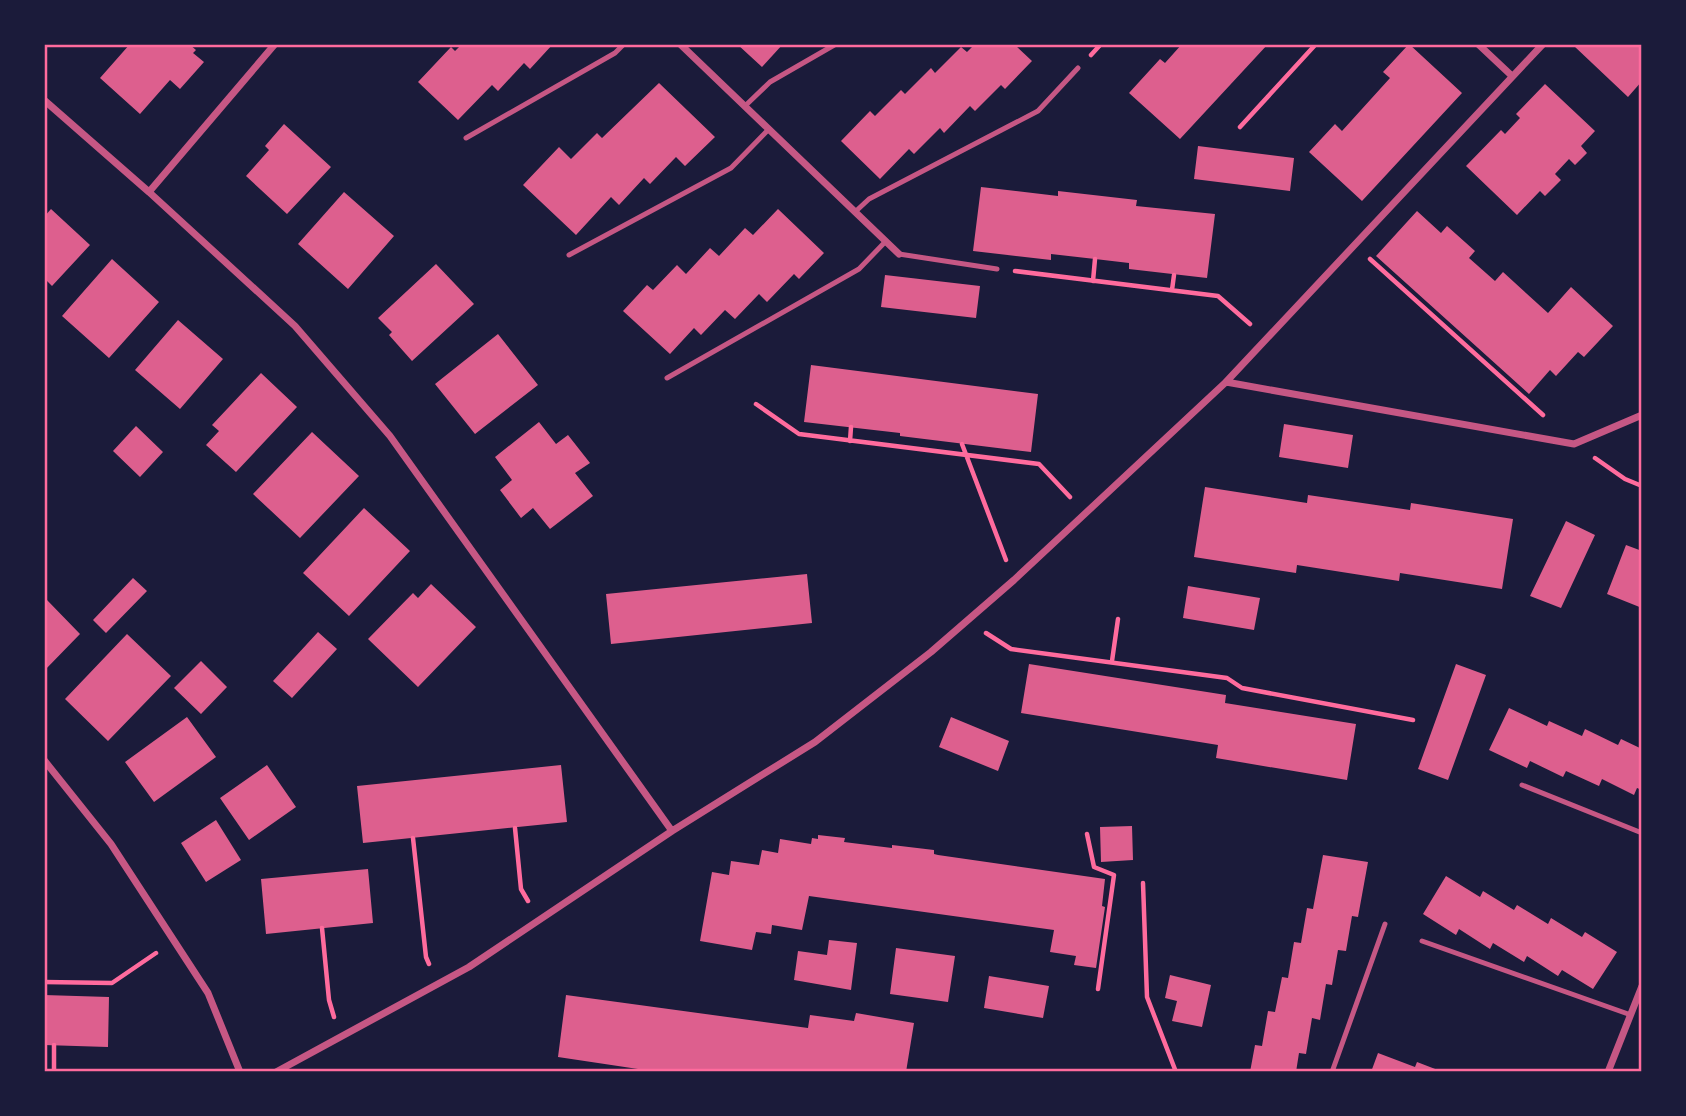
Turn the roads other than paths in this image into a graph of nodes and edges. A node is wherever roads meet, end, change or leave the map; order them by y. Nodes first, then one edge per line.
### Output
1 (275, 44) edge
2 (624, 44) edge
3 (680, 44) edge
4 (836, 44) edge
5 (1478, 44) edge
6 (1543, 44) edge
7 (1078, 68) dead end
8 (1512, 76) junction
9 (44, 100) edge
10 (745, 106) junction
11 (769, 129) junction
12 (466, 138) dead end
13 (149, 192) junction
14 (855, 212) junction
15 (886, 241) junction
16 (899, 254) joint
17 (569, 256) dead end
18 (997, 269) road end
19 (667, 378) dead end
20 (1226, 382) junction
21 (1642, 415) edge
22 (44, 760) edge
23 (1522, 785) dead end
24 (672, 831) junction
25 (1642, 833) edge
26 (1385, 924) dead end
27 (1422, 941) dead end
28 (1642, 986) edge
29 (1630, 1015) junction
30 (240, 1072) edge
31 (276, 1072) edge
32 (1332, 1072) edge
33 (1608, 1072) edge

1 - 13 street
2 - 12 lane
3 - 10 street
4 - 10 lane
5 - 8 street
6 - 8 street
7 - 14 lane
8 - 20 street
9 - 13 street
10 - 11 street
11 - 14 street
11 - 17 lane
13 - 24 street
14 - 15 street
15 - 16 street
15 - 19 lane
16 - 18 lane
20 - 21 street
20 - 24 street
22 - 30 street
23 - 25 lane
24 - 31 street
26 - 32 lane
27 - 29 lane
28 - 29 street
29 - 33 street

